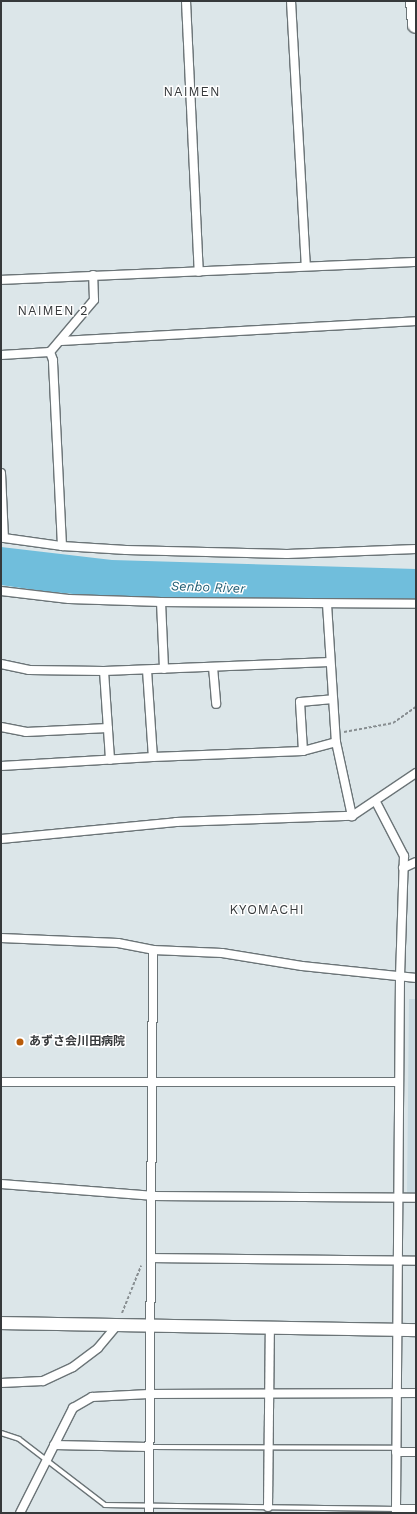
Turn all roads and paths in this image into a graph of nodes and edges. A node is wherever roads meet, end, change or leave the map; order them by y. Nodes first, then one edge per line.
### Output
1 (186, 1) edge
2 (291, 1) edge
3 (414, 1) edge
4 (416, 25) edge
5 (416, 262) edge
6 (306, 266) junction
7 (199, 272) junction
8 (93, 275) junction
9 (1, 280) edge
10 (416, 321) edge
11 (60, 341) junction
12 (50, 352) junction
13 (1, 355) edge
14 (1, 474) edge
15 (2, 537) edge
16 (62, 546) junction
17 (416, 549) edge
18 (1, 592) edge
19 (161, 602) junction
20 (327, 604) junction
21 (416, 604) edge
22 (330, 662) junction
23 (1, 664) edge
24 (213, 667) junction
25 (164, 669) junction
26 (148, 670) junction
27 (104, 671) junction
28 (333, 699) junction
29 (216, 704) dead end
30 (416, 707) edge
31 (1, 727) edge
32 (108, 728) junction
33 (336, 738) junction
34 (303, 751) junction
35 (153, 756) junction
36 (110, 760) junction
37 (1, 766) edge
38 (416, 773) edge
39 (376, 802) junction
40 (352, 816) junction
41 (1, 839) edge
42 (416, 862) edge
43 (404, 868) junction
44 (1, 938) edge
45 (153, 950) junction
46 (400, 976) junction
47 (416, 978) edge
48 (1, 1082) edge
49 (152, 1082) junction
50 (399, 1082) junction
51 (1, 1184) edge
52 (152, 1196) junction
53 (398, 1197) junction
54 (416, 1198) edge
55 (151, 1258) junction
56 (397, 1261) junction
57 (416, 1261) edge
58 (1, 1323) edge
59 (118, 1324) junction
60 (150, 1324) junction
61 (270, 1327) junction
62 (397, 1330) junction
63 (416, 1330) edge
64 (1, 1383) edge
65 (396, 1393) junction
66 (416, 1393) edge
67 (149, 1394) junction
68 (271, 1394) junction
69 (1, 1433) edge
70 (54, 1445) junction
71 (149, 1447) junction
72 (269, 1447) junction
73 (396, 1450) junction
74 (416, 1452) edge
75 (47, 1460) junction
76 (268, 1507) junction
77 (416, 1509) edge
78 (149, 1510) edge
79 (396, 1511) edge
80 (20, 1513) edge

1 - 7 street
2 - 6 street
3 - 4 highway
5 - 6 street
6 - 7 street
7 - 8 street
8 - 9 street
8 - 11 street
10 - 11 street
11 - 12 street
12 - 13 street
12 - 16 street
14 - 15 street
15 - 16 street
16 - 17 street
18 - 19 street
19 - 20 street
19 - 25 street
20 - 21 street
20 - 22 street
22 - 24 street
22 - 28 street
23 - 27 street
24 - 25 street
24 - 29 street
25 - 26 street
26 - 27 street
26 - 35 street
27 - 32 street
28 - 33 street
28 - 34 street
30 - 33 path
31 - 32 street
32 - 36 street
33 - 34 street
33 - 40 street
34 - 35 street
35 - 36 street
36 - 37 street
38 - 39 street
39 - 40 street
39 - 43 street
40 - 41 street
42 - 43 street
43 - 46 street
44 - 45 street
45 - 46 street
45 - 49 street
46 - 47 street
46 - 50 street
48 - 49 street
49 - 50 street
49 - 52 street
50 - 53 street
51 - 52 street
52 - 53 street
52 - 55 street
53 - 54 street
53 - 56 street
55 - 56 street
55 - 59 path
55 - 60 street
56 - 57 street
56 - 62 street
58 - 59 street
59 - 60 street
59 - 64 street
60 - 61 street
60 - 67 street
61 - 62 street
61 - 68 street
62 - 63 street
62 - 65 street
65 - 66 street
65 - 68 street
65 - 73 street
67 - 68 street
67 - 70 street
67 - 71 street
68 - 72 street
69 - 75 lane
70 - 71 street
70 - 75 street
71 - 72 lane
71 - 78 street
72 - 73 lane
72 - 76 street
73 - 74 street
73 - 79 street
75 - 78 lane
75 - 80 street
76 - 78 lane
76 - 79 lane
77 - 79 street

